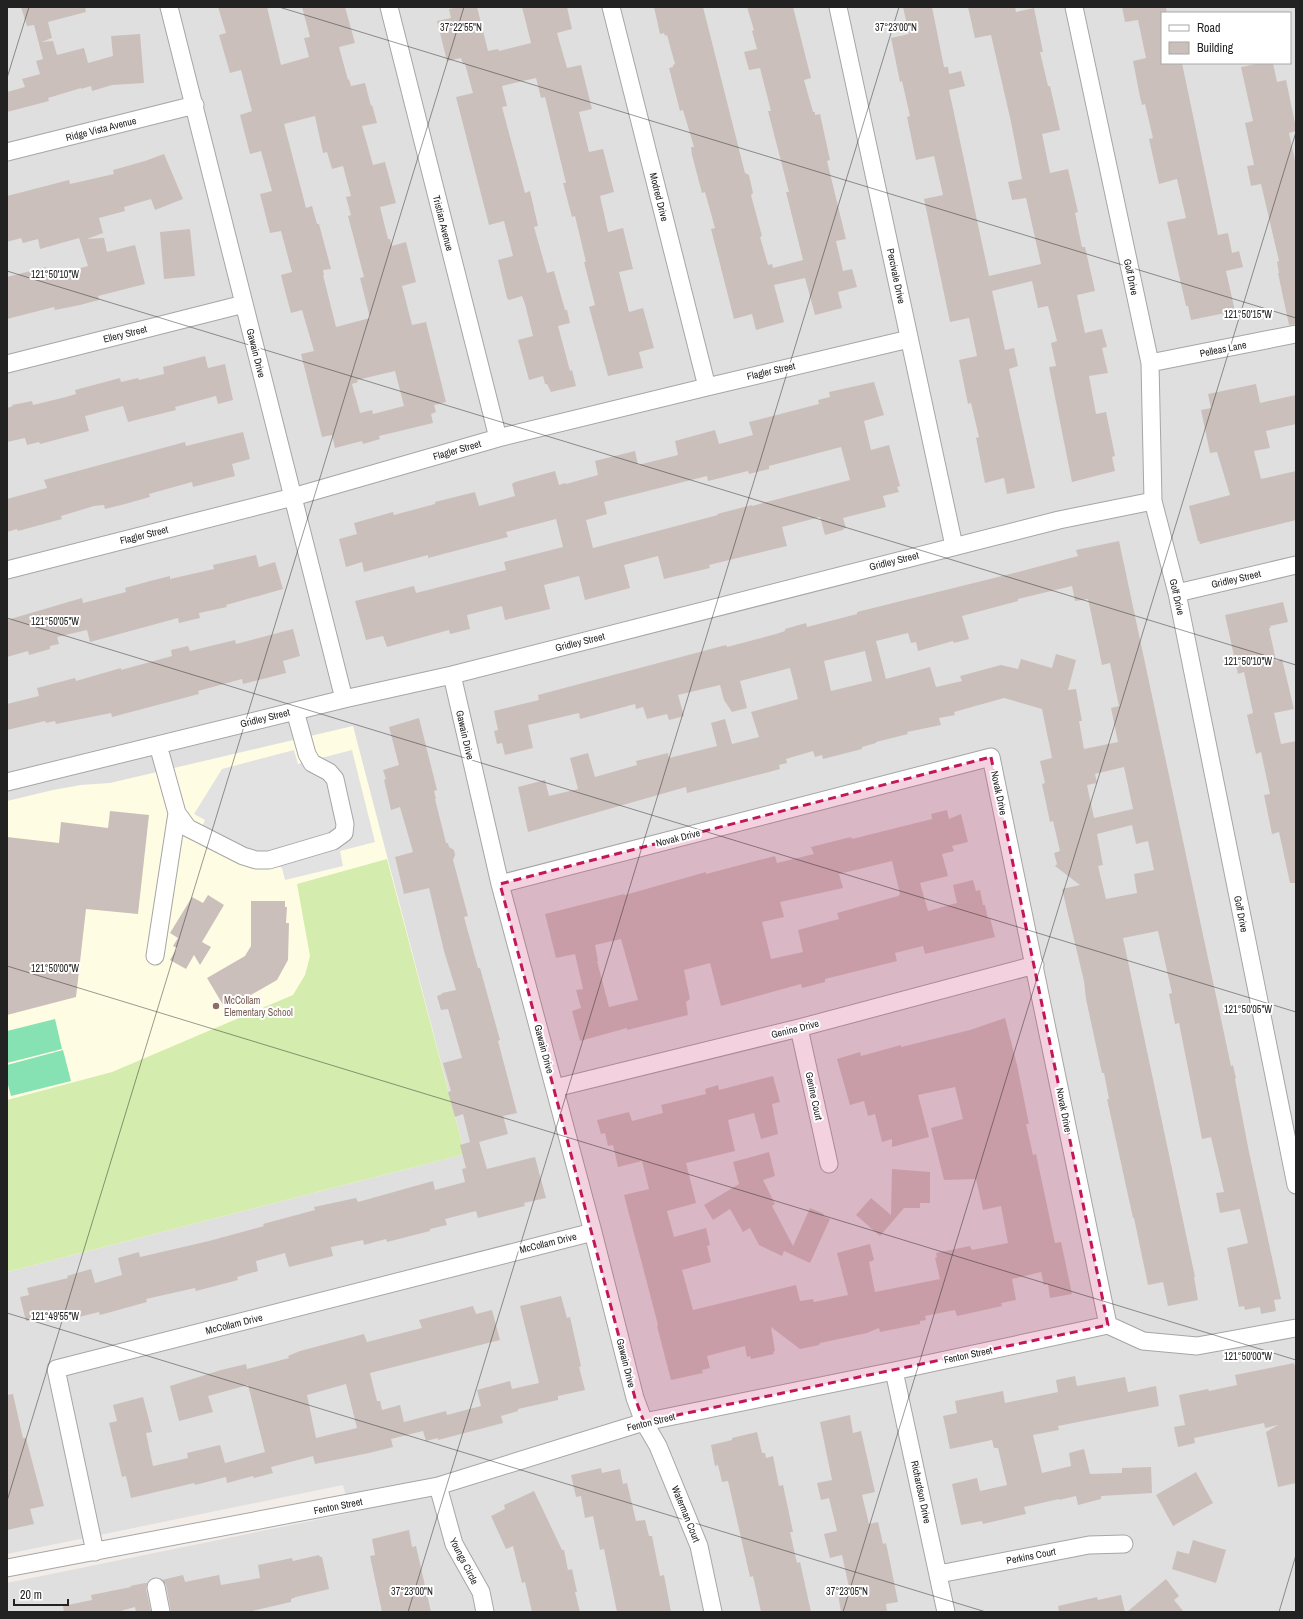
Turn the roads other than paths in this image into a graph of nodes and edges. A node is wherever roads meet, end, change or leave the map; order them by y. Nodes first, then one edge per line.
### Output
1 (169, 7) edge
2 (389, 7) edge
3 (611, 7) edge
4 (838, 7) edge
5 (1074, 7) edge
6 (195, 105) junction
7 (7, 152) edge
8 (244, 304) junction
9 (1296, 334) edge
10 (909, 339) junction
11 (1150, 363) junction
12 (7, 364) edge
13 (707, 387) junction
14 (498, 438) junction
15 (293, 497) junction
16 (1153, 501) junction
17 (954, 546) junction
18 (1296, 565) edge
19 (7, 570) edge
20 (1176, 593) junction
21 (452, 674) junction
22 (344, 699) junction
23 (295, 711) junction
24 (158, 745) junction
25 (7, 782) edge
26 (176, 813) junction
27 (500, 884) junction
28 (155, 956) dead end
29 (1035, 965) junction
30 (799, 1028) junction
31 (555, 1088) junction
32 (829, 1164) dead end
33 (1296, 1185) edge
34 (593, 1232) junction
35 (1108, 1325) junction
36 (1296, 1328) edge
37 (894, 1371) junction
38 (644, 1422) junction
39 (438, 1486) junction
40 (1124, 1544) dead end
41 (95, 1552) junction
42 (7, 1568) edge
43 (939, 1574) junction
44 (156, 1587) dead end
45 (161, 1612) edge
46 (485, 1612) edge
47 (713, 1612) edge
48 (946, 1612) edge

1 - 6 street, Gawain Drive
2 - 14 street, Tristian Avenue
3 - 13 street, Modred Drive
4 - 10 street, Percivale Drive
5 - 11 street, Golf Drive
6 - 7 street, Ridge Vista Avenue
6 - 8 street, Gawain Drive
8 - 12 street, Ellery Street
8 - 15 street, Gawain Drive
9 - 11 street, Pelleas Lane
10 - 13 street, Flagler Street
10 - 17 street, Percivale Drive
11 - 16 street, Golf Drive
13 - 14 street, Flagler Street
14 - 15 street, Flagler Street
15 - 19 street, Flagler Street
15 - 22 street, Gawain Drive
16 - 17 street, Gridley Street
16 - 20 street, Golf Drive
17 - 21 street, Gridley Street
18 - 20 street, Gridley Street
20 - 33 street, Golf Drive
21 - 22 street, Gridley Street
21 - 27 street, Gawain Drive
22 - 23 street, Gridley Street
23 - 24 street, Gridley Street
23 - 26 street
24 - 25 street, Gridley Street
24 - 26 street
26 - 28 street
27 - 29 street, Novak Drive
27 - 31 street, Gawain Drive
29 - 30 street, Genine Drive
29 - 35 street, Novak Drive
30 - 31 street, Genine Drive
30 - 32 street, Genine Court
31 - 34 street, Gawain Drive
34 - 38 street, Gawain Drive
34 - 41 street, McCollam Drive
35 - 36 street
35 - 37 street, Fenton Street
37 - 38 street, Fenton Street
37 - 43 street, Richardson Drive
38 - 39 street, Fenton Street
38 - 47 street, Waterman Court
39 - 41 street, Fenton Street
39 - 46 street, Youngs Circle
40 - 43 street, Perkins Court
41 - 42 street, Fenton Street
43 - 48 street, Richardson Drive
44 - 45 street

